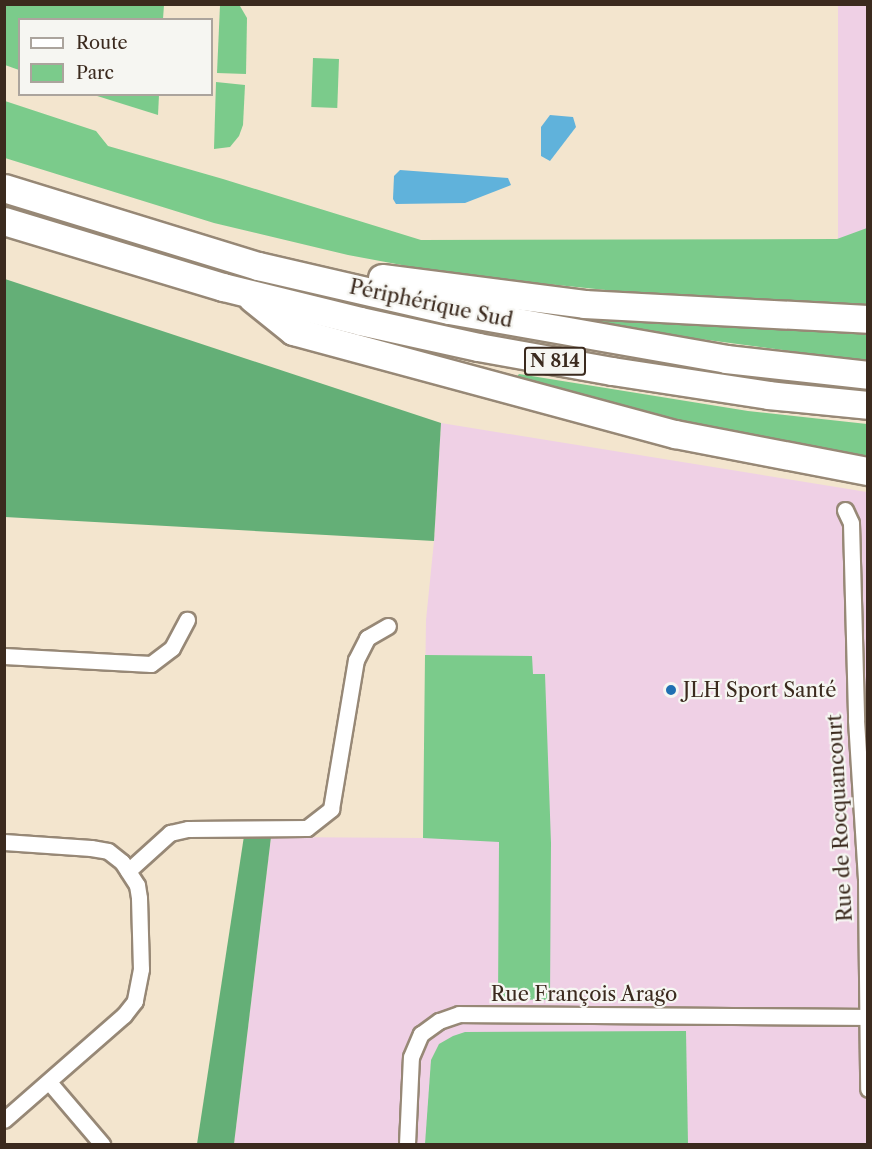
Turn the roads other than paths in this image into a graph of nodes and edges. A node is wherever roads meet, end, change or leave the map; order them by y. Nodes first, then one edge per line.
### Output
1 (4, 188) edge
2 (4, 221) edge
3 (258, 266) junction
4 (246, 293) junction
5 (867, 319) edge
6 (867, 375) edge
7 (867, 405) edge
8 (867, 471) edge
9 (845, 510) dead end
10 (187, 620) dead end
11 (388, 626) dead end
12 (4, 656) edge
13 (4, 842) edge
14 (128, 871) junction
15 (866, 1017) junction
16 (49, 1082) junction
17 (867, 1089) edge
18 (4, 1120) edge
19 (102, 1144) edge
20 (407, 1144) edge

1 - 3 highway, Périphérique Sud / N 814
2 - 4 highway, Périphérique Sud / N 814
3 - 5 highway, N 814
3 - 6 highway, Périphérique Sud / N 814
4 - 7 highway, Périphérique Sud / N 814
4 - 8 highway, N 814
9 - 15 street, Rue de Rocquancourt
10 - 12 street
11 - 14 street
13 - 14 street
14 - 16 street
15 - 17 street, Rue de Rocquancourt
15 - 20 street, Rue François Arago
16 - 18 street
16 - 19 street

